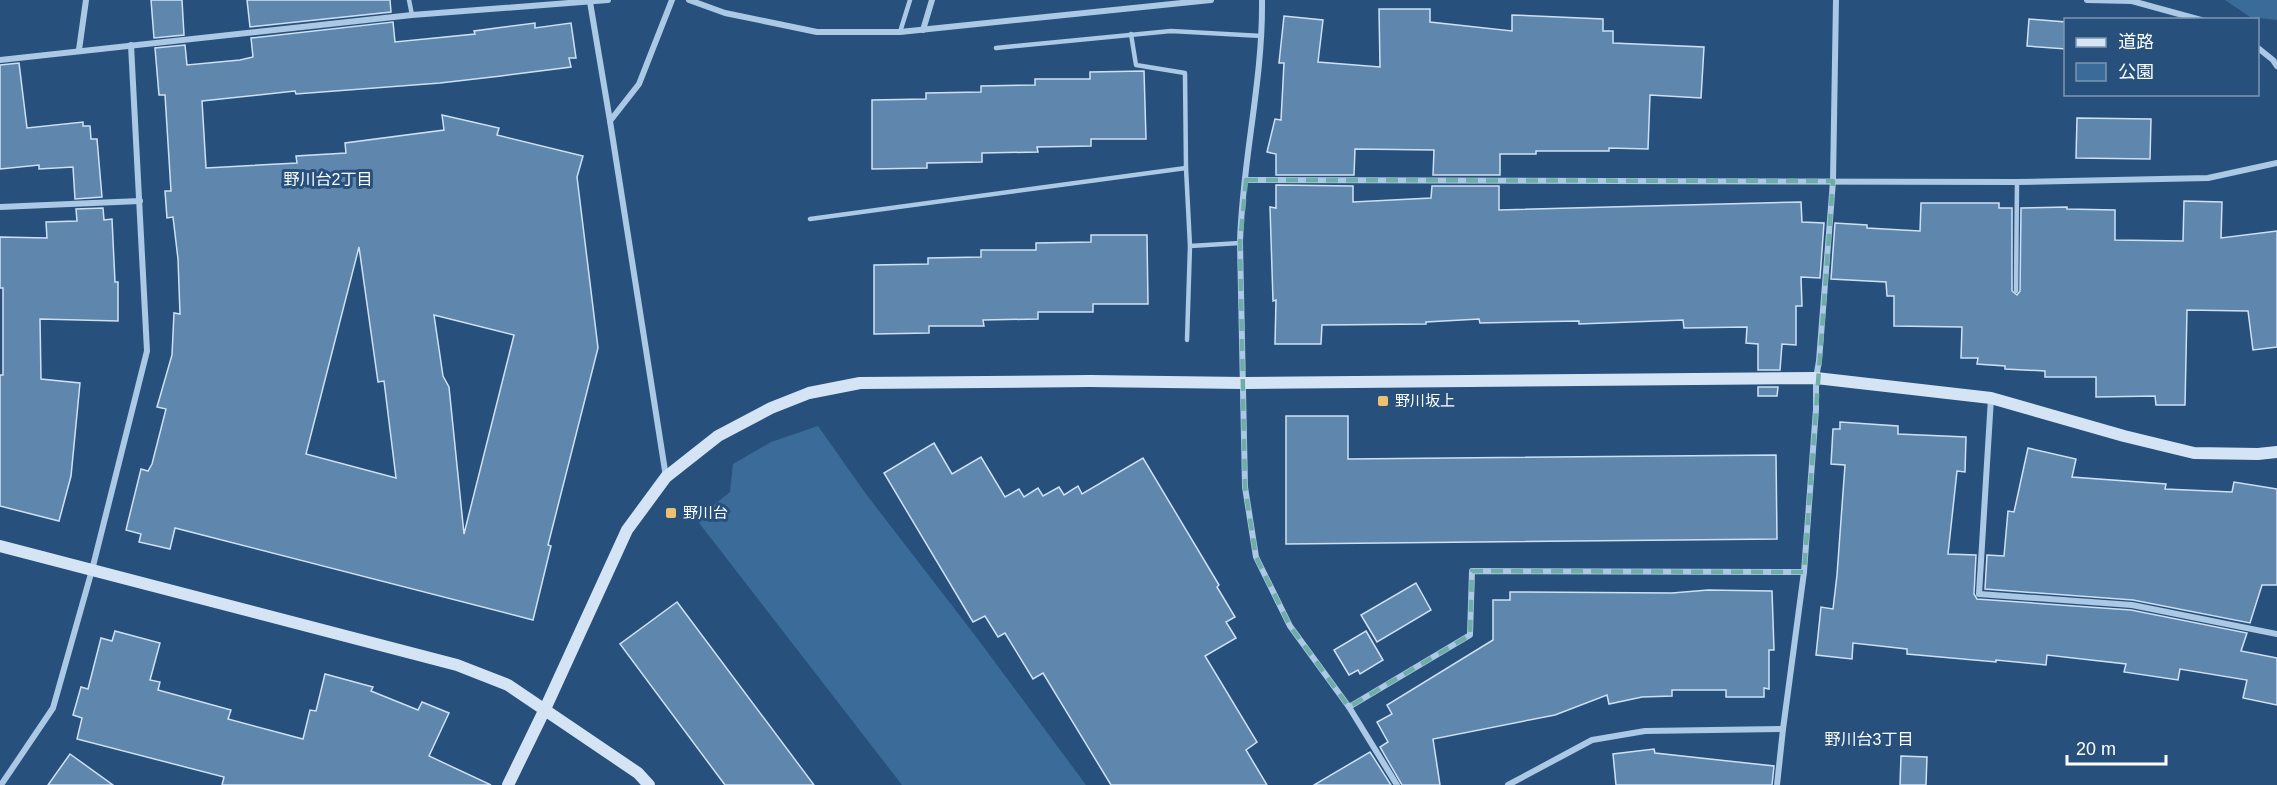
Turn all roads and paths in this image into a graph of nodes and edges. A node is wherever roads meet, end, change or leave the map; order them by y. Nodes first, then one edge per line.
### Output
1 (86, 0) edge
2 (410, 0) edge
3 (608, 0) edge
4 (672, 0) edge
5 (688, 0) edge
6 (910, 0) edge
7 (932, 0) edge
8 (1211, 0) edge
9 (1262, 0) edge
10 (1836, 0) edge
11 (2087, 0) edge
12 (590, 2) junction
13 (412, 15) junction
14 (2194, 18) edge
15 (923, 30) junction
16 (900, 32) junction
17 (1131, 34) junction
18 (1262, 36) junction
19 (131, 45) junction
20 (996, 48) dead end
21 (2259, 49) edge
22 (79, 50) junction
23 (0, 60) edge
24 (2277, 66) edge
25 (610, 121) junction
26 (2277, 163) edge
27 (1186, 168) junction
28 (1246, 180) junction
29 (1833, 181) junction
30 (2017, 182) junction
31 (140, 201) junction
32 (0, 207) edge
33 (810, 219) dead end
34 (1240, 243) junction
35 (1190, 246) junction
36 (2016, 291) dead end
37 (1187, 340) dead end
38 (1816, 378) junction
39 (1244, 383) junction
40 (1991, 398) junction
41 (2277, 452) edge
42 (666, 477) junction
43 (0, 546) edge
44 (92, 570) junction
45 (1804, 572) junction
46 (2277, 634) edge
47 (1349, 707) junction
48 (546, 709) junction
49 (1783, 729) junction
50 (1, 785) edge
51 (508, 785) edge
52 (649, 785) edge
53 (1397, 785) edge
54 (1508, 785) edge
55 (1778, 785) edge

1 - 22 street
2 - 13 lane
3 - 12 street
4 - 25 street
5 - 16 street
6 - 16 lane
7 - 15 street
8 - 15 street
9 - 18 street
10 - 29 street
11 - 14 street
12 - 13 street
12 - 25 street
13 - 19 street
15 - 16 street
17 - 18 lane
17 - 20 lane
17 - 27 lane
18 - 28 street
19 - 22 street
19 - 31 street
21 - 24 street
22 - 23 street
25 - 42 street
26 - 30 street
27 - 33 lane
27 - 35 lane
28 - 29 street
28 - 34 street
29 - 30 street
29 - 38 street
30 - 36 lane
31 - 32 street
31 - 44 street
34 - 35 lane
34 - 39 street
35 - 37 lane
38 - 39 street
38 - 40 street
38 - 45 street
39 - 42 street
39 - 47 street
40 - 41 street
40 - 46 street
42 - 48 street
43 - 44 street
44 - 48 street
44 - 50 street
45 - 47 street
45 - 49 street
47 - 53 street
48 - 51 street
48 - 52 street
49 - 54 street
49 - 55 street

